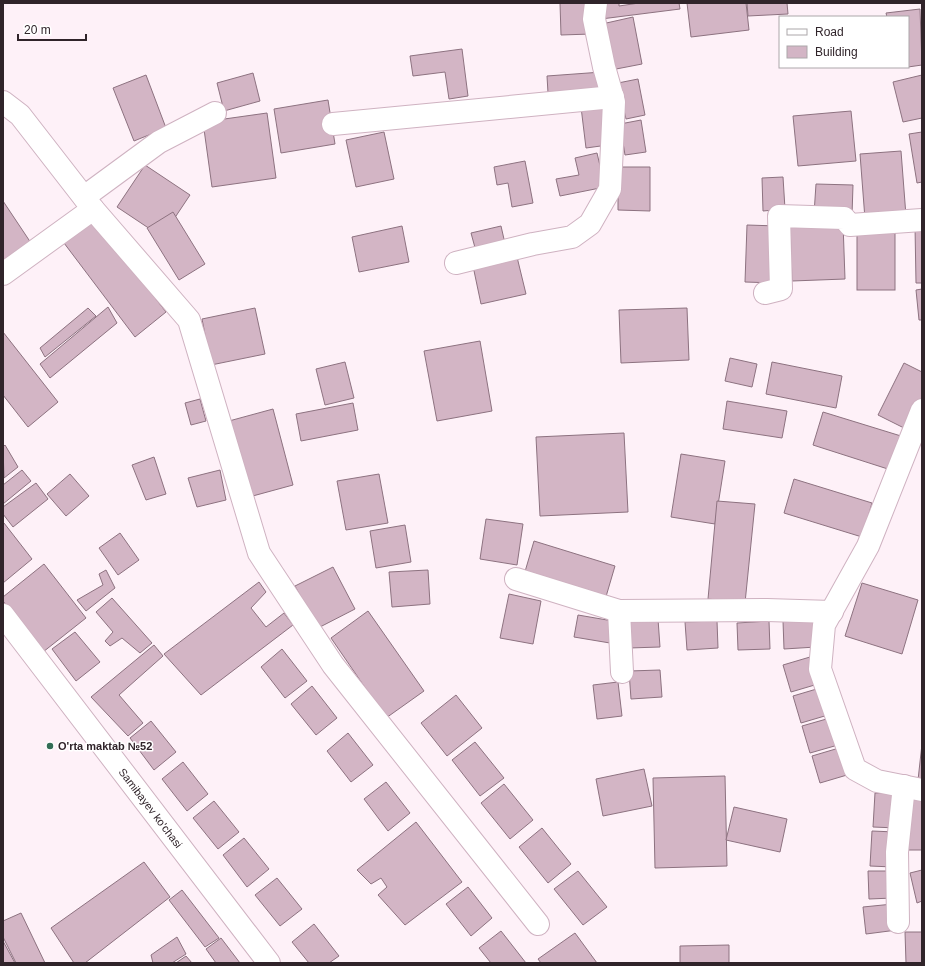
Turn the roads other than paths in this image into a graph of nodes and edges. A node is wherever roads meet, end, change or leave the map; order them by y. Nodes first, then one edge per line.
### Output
1 (596, 3) edge
2 (613, 97) junction
3 (3, 102) edge
4 (215, 113) dead end
5 (333, 124) dead end
6 (89, 203) junction
7 (922, 220) edge
8 (456, 263) dead end
9 (3, 274) edge
10 (765, 293) dead end
11 (922, 410) edge
12 (516, 579) dead end
13 (619, 611) junction
14 (832, 612) junction
15 (3, 615) edge
16 (622, 672) dead end
17 (913, 788) edge
18 (898, 922) dead end
19 (538, 924) dead end
20 (268, 963) edge

1 - 2 street
2 - 5 street
2 - 8 street
3 - 6 street
4 - 6 street
6 - 9 street
6 - 19 street
7 - 10 street
11 - 14 street
12 - 13 street
13 - 14 street
13 - 16 street
14 - 17 street
15 - 20 street, Samibayev ko'chasi
17 - 18 street

